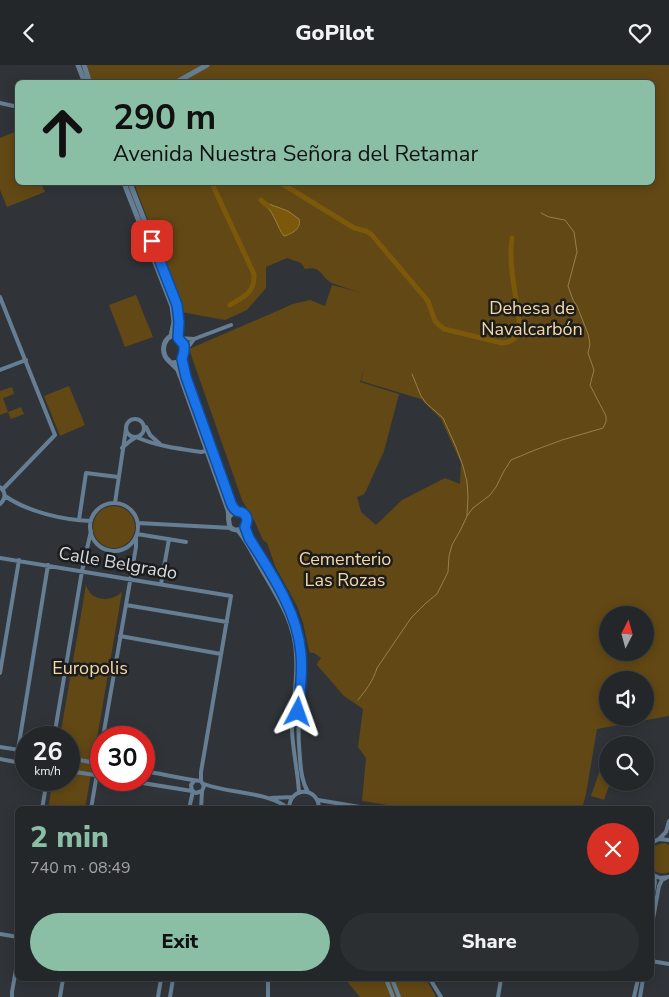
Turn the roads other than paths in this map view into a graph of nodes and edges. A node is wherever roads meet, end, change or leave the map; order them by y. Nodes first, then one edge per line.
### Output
1 (78, 65) edge
2 (84, 65) edge
3 (207, 65) edge
4 (84, 80) edge
5 (89, 80) edge
6 (180, 80) edge
7 (0, 103) edge
8 (15, 106) edge
9 (125, 185) edge
10 (131, 185) edge
11 (0, 297) edge
12 (231, 325) dead end
13 (171, 336) junction
14 (179, 338) junction
15 (194, 339) junction
16 (184, 351) junction
17 (182, 359) junction
18 (26, 360) junction
19 (172, 363) junction
20 (0, 370) edge
21 (145, 426) junction
22 (126, 429) junction
23 (136, 437) junction
24 (160, 444) junction
25 (122, 447) junction
26 (206, 451) junction
27 (118, 477) junction
28 (1, 488) edge
29 (5, 496) junction
30 (115, 503) junction
31 (0, 504) edge
32 (238, 511) junction
33 (229, 519) junction
34 (79, 520) junction
35 (91, 521) junction
36 (138, 523) junction
37 (245, 527) junction
38 (217, 528) junction
39 (232, 529) junction
40 (91, 531) junction
41 (238, 531) junction
42 (136, 535) junction
43 (169, 539) junction
44 (186, 542) dead end
45 (0, 558) edge
46 (19, 561) junction
47 (48, 565) junction
48 (82, 571) junction
49 (130, 579) junction
50 (161, 585) junction
51 (126, 605) junction
52 (227, 622) junction
53 (120, 637) junction
54 (221, 654) junction
55 (0, 673) edge
56 (22, 726) edge
57 (56, 726) edge
58 (105, 726) edge
59 (0, 747) edge
60 (15, 750) edge
61 (0, 759) edge
62 (15, 762) edge
63 (155, 773) edge
64 (199, 782) junction
65 (155, 785) edge
66 (216, 789) junction
67 (45, 791) edge
68 (95, 791) edge
69 (193, 791) junction
70 (203, 791) junction
71 (308, 792) junction
72 (299, 793) junction
73 (293, 797) junction
74 (269, 798) junction
75 (318, 800) junction
76 (43, 806) edge
77 (92, 806) edge
78 (190, 806) edge
79 (201, 806) edge
80 (286, 806) edge
81 (289, 806) edge
82 (319, 806) edge
83 (354, 806) edge
84 (669, 821) edge
85 (666, 832) junction
86 (669, 838) edge
87 (659, 839) junction
88 (654, 842) edge
89 (654, 875) edge
90 (668, 877) edge
91 (654, 914) edge
92 (0, 934) edge
93 (15, 936) edge
94 (654, 961) edge
95 (669, 963) edge
96 (15, 975) edge
97 (63, 981) edge
98 (161, 981) edge
99 (173, 981) edge
100 (268, 981) edge
101 (387, 981) edge
102 (393, 981) edge
103 (431, 981) edge
104 (501, 981) edge
105 (638, 981) edge
106 (643, 981) edge
107 (12, 997) edge
108 (60, 997) edge
109 (158, 997) edge
110 (170, 997) edge
111 (268, 997) edge
112 (394, 997) edge
113 (399, 997) edge
114 (441, 997) edge
115 (498, 997) edge
116 (634, 997) edge
117 (640, 997) edge

1 - 4 street
2 - 5 street
3 - 6 street
7 - 8 street
9 - 13 street
10 - 14 street
11 - 18 street
12 - 15 street
13 - 14 street
13 - 19 street
14 - 15 street
14 - 16 street
15 - 16 street
16 - 17 street
17 - 19 street
17 - 32 street
18 - 20 street
18 - 28 street
19 - 26 street
21 - 22 street
21 - 23 street
21 - 24 street
22 - 23 street
22 - 25 street
23 - 24 street
23 - 25 street
24 - 26 street
25 - 27 street
26 - 33 street
27 - 30 street
27 - 34 street
28 - 29 street
29 - 31 street
29 - 34 street
30 - 35 street
30 - 36 street
32 - 33 street
32 - 37 street
33 - 38 street
33 - 39 street
34 - 35 street
35 - 40 street
36 - 38 street
36 - 42 street
37 - 41 street
37 - 71 street
38 - 39 street
39 - 41 street
40 - 42 street
40 - 48 street
41 - 72 street
42 - 43 street
42 - 49 street
43 - 44 street
43 - 50 street
45 - 46 street, Calle Belgrado
46 - 47 street, Calle Belgrado
46 - 55 street
47 - 48 street, Calle Belgrado
47 - 56 street
48 - 49 street, Calle Belgrado
48 - 57 street
49 - 50 street, Calle Belgrado
49 - 51 street
50 - 52 street, Calle Belgrado
51 - 52 street
51 - 53 street
52 - 54 street
53 - 54 street
53 - 58 street
54 - 64 street
59 - 60 street
61 - 62 street
63 - 64 street
64 - 66 street
64 - 69 street
64 - 70 street
65 - 69 street
66 - 70 street
66 - 74 street
67 - 76 street
68 - 77 street
69 - 70 street
69 - 78 street
70 - 79 street
71 - 72 street
71 - 75 street
72 - 73 street
73 - 74 street
73 - 81 street
74 - 80 street
75 - 82 street
75 - 83 street
84 - 85 street
85 - 86 street
85 - 87 street
86 - 87 street
87 - 88 street
89 - 90 street
90 - 91 street
92 - 93 street
94 - 95 street
96 - 107 street
97 - 108 street
98 - 109 street
99 - 110 street
100 - 111 street
101 - 112 street
102 - 113 street
103 - 114 street
104 - 115 street
105 - 116 street
106 - 117 street

